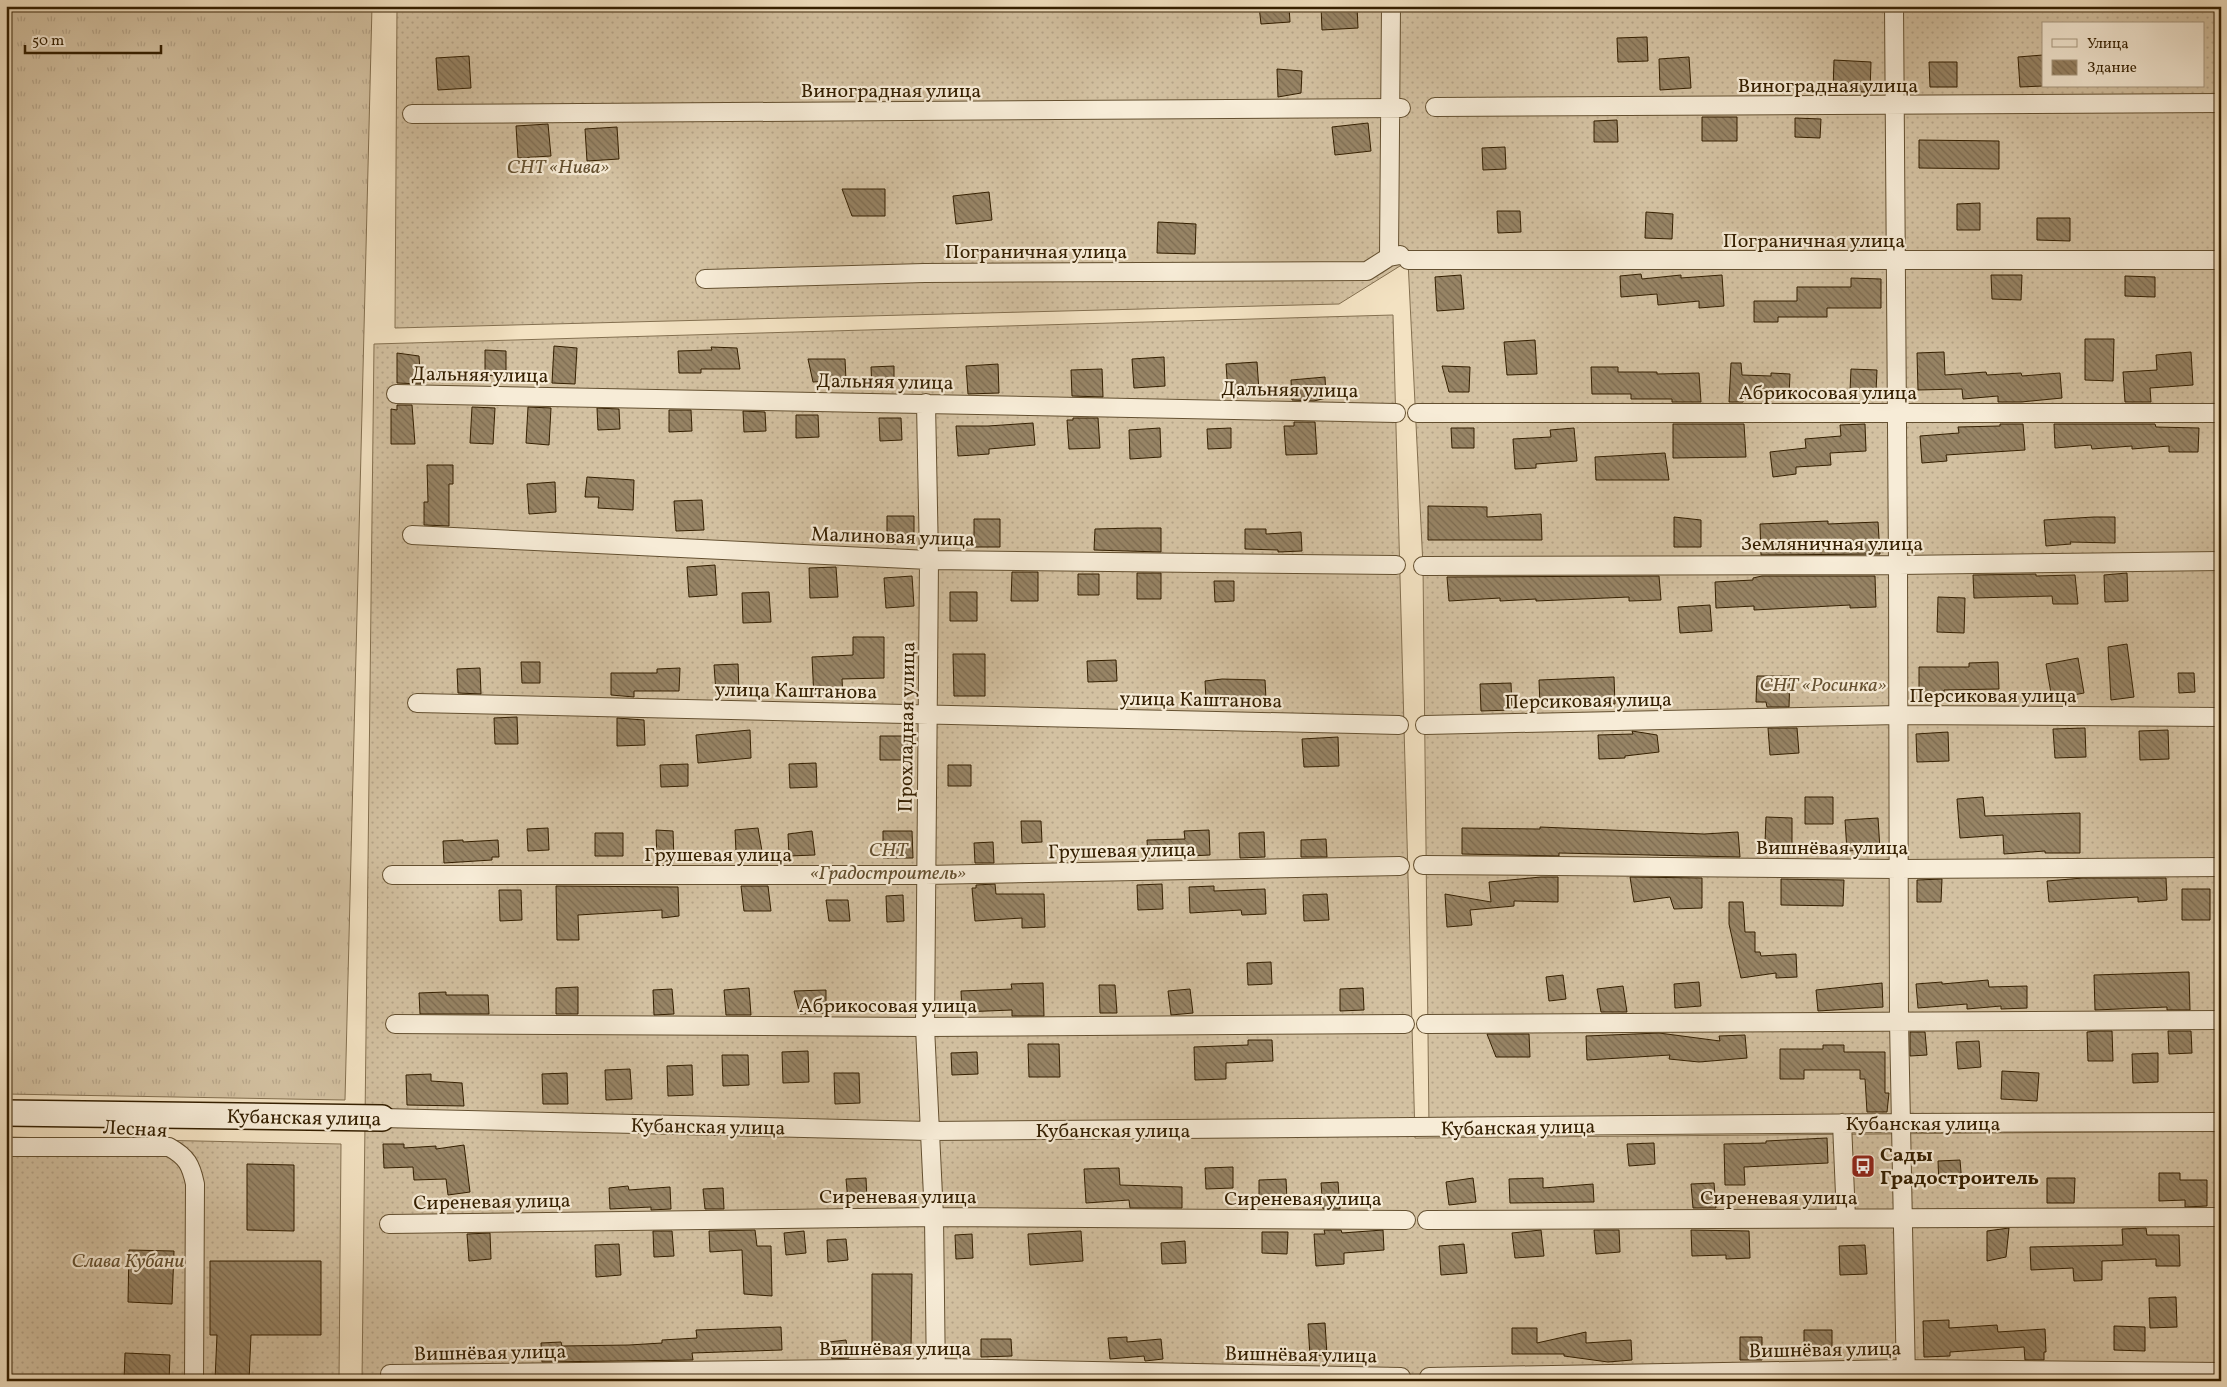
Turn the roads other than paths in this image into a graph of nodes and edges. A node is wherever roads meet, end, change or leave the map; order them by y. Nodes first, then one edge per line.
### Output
1 (1391, 6) edge
2 (1894, 6) edge
3 (2221, 104) edge
4 (1895, 106) junction
5 (1435, 107) dead end
6 (1396, 108) junction
7 (412, 114) dead end
8 (1399, 257) junction
9 (2221, 260) edge
10 (1894, 262) junction
11 (705, 279) dead end
12 (396, 394) dead end
13 (926, 403) junction
14 (1396, 413) dead end
15 (1417, 413) dead end
16 (2221, 413) edge
17 (1896, 414) junction
18 (412, 535) dead end
19 (929, 560) junction
20 (2221, 561) edge
21 (1898, 564) junction
22 (1396, 565) dead end
23 (1423, 566) dead end
24 (417, 703) dead end
25 (929, 714) junction
26 (1898, 715) junction
27 (2221, 717) edge
28 (1430, 724) dead end
29 (1391, 725) dead end
30 (1423, 865) dead end
31 (1400, 866) dead end
32 (2221, 867) edge
33 (1898, 869) junction
34 (392, 874) dead end
35 (925, 875) junction
36 (2221, 1020) edge
37 (1899, 1022) junction
38 (395, 1024) dead end
39 (1405, 1024) dead end
40 (1426, 1024) dead end
41 (925, 1027) junction
42 (6, 1113) edge
43 (382, 1118) joint
44 (2221, 1122) edge
45 (1842, 1123) junction
46 (1900, 1123) junction
47 (929, 1131) junction
48 (6, 1147) edge
49 (934, 1217) junction
50 (1902, 1217) junction
51 (2221, 1217) edge
52 (1846, 1218) junction
53 (1406, 1220) dead end
54 (1427, 1220) dead end
55 (389, 1224) dead end
56 (2221, 1372) edge
57 (390, 1374) dead end
58 (936, 1375) edge
59 (1906, 1375) edge
60 (1401, 1377) dead end
61 (1429, 1377) dead end
62 (194, 1381) edge

1 - 6 street
2 - 4 street
3 - 4 street, Виноградная улица
4 - 5 street, Виноградная улица
4 - 10 street
6 - 7 street, Виноградная улица
6 - 8 street
8 - 10 street, Пограничная улица
8 - 11 street, Пограничная улица
9 - 10 street, Пограничная улица
10 - 17 street
12 - 13 street, Дальняя улица
13 - 14 street, Дальняя улица
13 - 19 street, Прохладная улица
15 - 17 street, Абрикосовая улица
16 - 17 street, Абрикосовая улица
17 - 21 street
18 - 19 street, Малиновая улица
19 - 22 street, Малиновая улица
19 - 25 street, Прохладная улица
20 - 21 street, Земляничная улица
21 - 23 street, Земляничная улица
21 - 26 street
24 - 25 street, улица Каштанова
25 - 29 street, улица Каштанова
25 - 35 street, Прохладная улица
26 - 27 street, Персиковая улица
26 - 28 street, Персиковая улица
26 - 33 street
30 - 33 street, Вишнёвая улица
31 - 35 street, Грушевая улица
32 - 33 street, Вишнёвая улица
33 - 37 street
34 - 35 street, Грушевая улица
35 - 41 street, Прохладная улица
36 - 37 street
37 - 40 street
37 - 46 street
38 - 41 street, Абрикосовая улица
39 - 41 street, Абрикосовая улица
41 - 47 street, Прохладная улица
42 - 43 street, Кубанская улица
43 - 47 street, Кубанская улица
44 - 46 street, Кубанская улица
45 - 46 street, Кубанская улица
45 - 47 street, Кубанская улица
45 - 52 street
46 - 50 street
47 - 49 street, Прохладная улица
48 - 62 street, Лесная
49 - 53 street, Сиреневая улица
49 - 55 street, Сиреневая улица
49 - 58 street, Прохладная улица
50 - 51 street, Сиреневая улица
50 - 52 street, Сиреневая улица
50 - 59 street
52 - 54 street, Сиреневая улица
56 - 59 street, Вишнёвая улица
57 - 58 street, Вишнёвая улица
58 - 60 street, Вишнёвая улица
59 - 61 street, Вишнёвая улица

